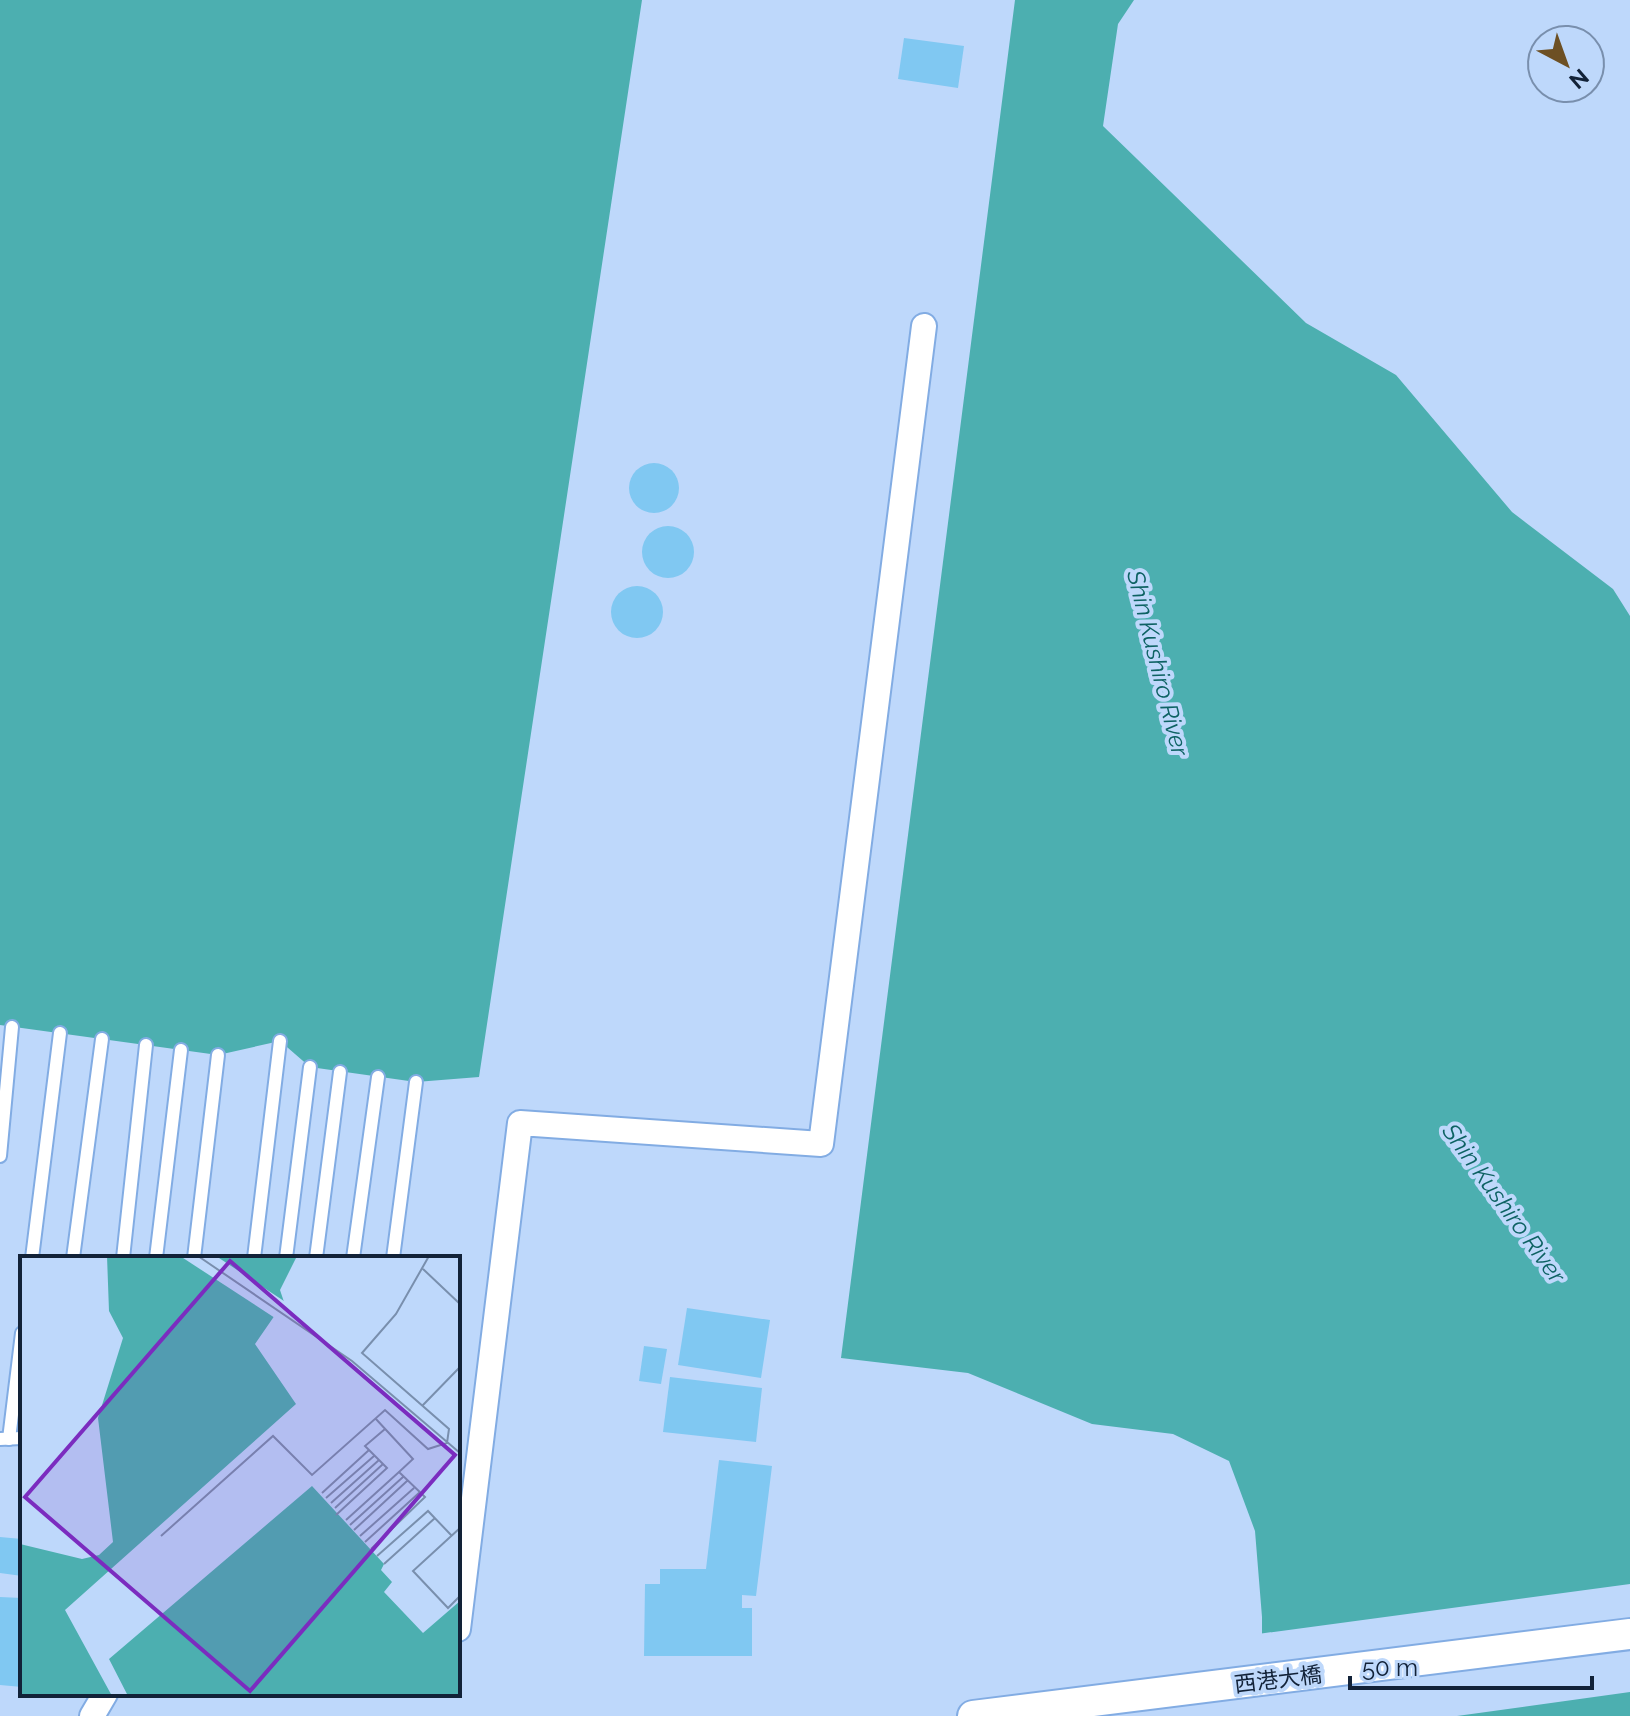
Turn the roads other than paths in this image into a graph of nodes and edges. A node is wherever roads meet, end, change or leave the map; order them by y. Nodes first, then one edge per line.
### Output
1 (924, 326) dead end
2 (12, 1027) dead end
3 (60, 1033) dead end
4 (102, 1039) dead end
5 (280, 1041) dead end
6 (146, 1045) dead end
7 (181, 1050) dead end
8 (218, 1055) dead end
9 (310, 1067) dead end
10 (340, 1072) dead end
11 (378, 1077) dead end
12 (416, 1082) dead end
13 (0, 1156) edge
14 (32, 1256) edge
15 (73, 1256) edge
16 (123, 1256) edge
17 (156, 1256) edge
18 (194, 1256) edge
19 (254, 1256) edge
20 (286, 1256) edge
21 (316, 1256) edge
22 (353, 1256) edge
23 (393, 1256) edge
24 (20, 1351) edge
25 (10, 1439) edge
26 (461, 1587) edge
27 (1630, 1634) edge
28 (104, 1696) edge
29 (92, 1716) edge
30 (973, 1716) edge

1 - 26 street
2 - 13 lane
3 - 14 lane
4 - 15 lane
5 - 19 lane
6 - 16 lane
7 - 17 lane
8 - 18 lane
9 - 20 lane
10 - 21 lane
11 - 22 lane
12 - 23 lane
24 - 25 lane
27 - 30 street, 西港大橋
28 - 29 street

